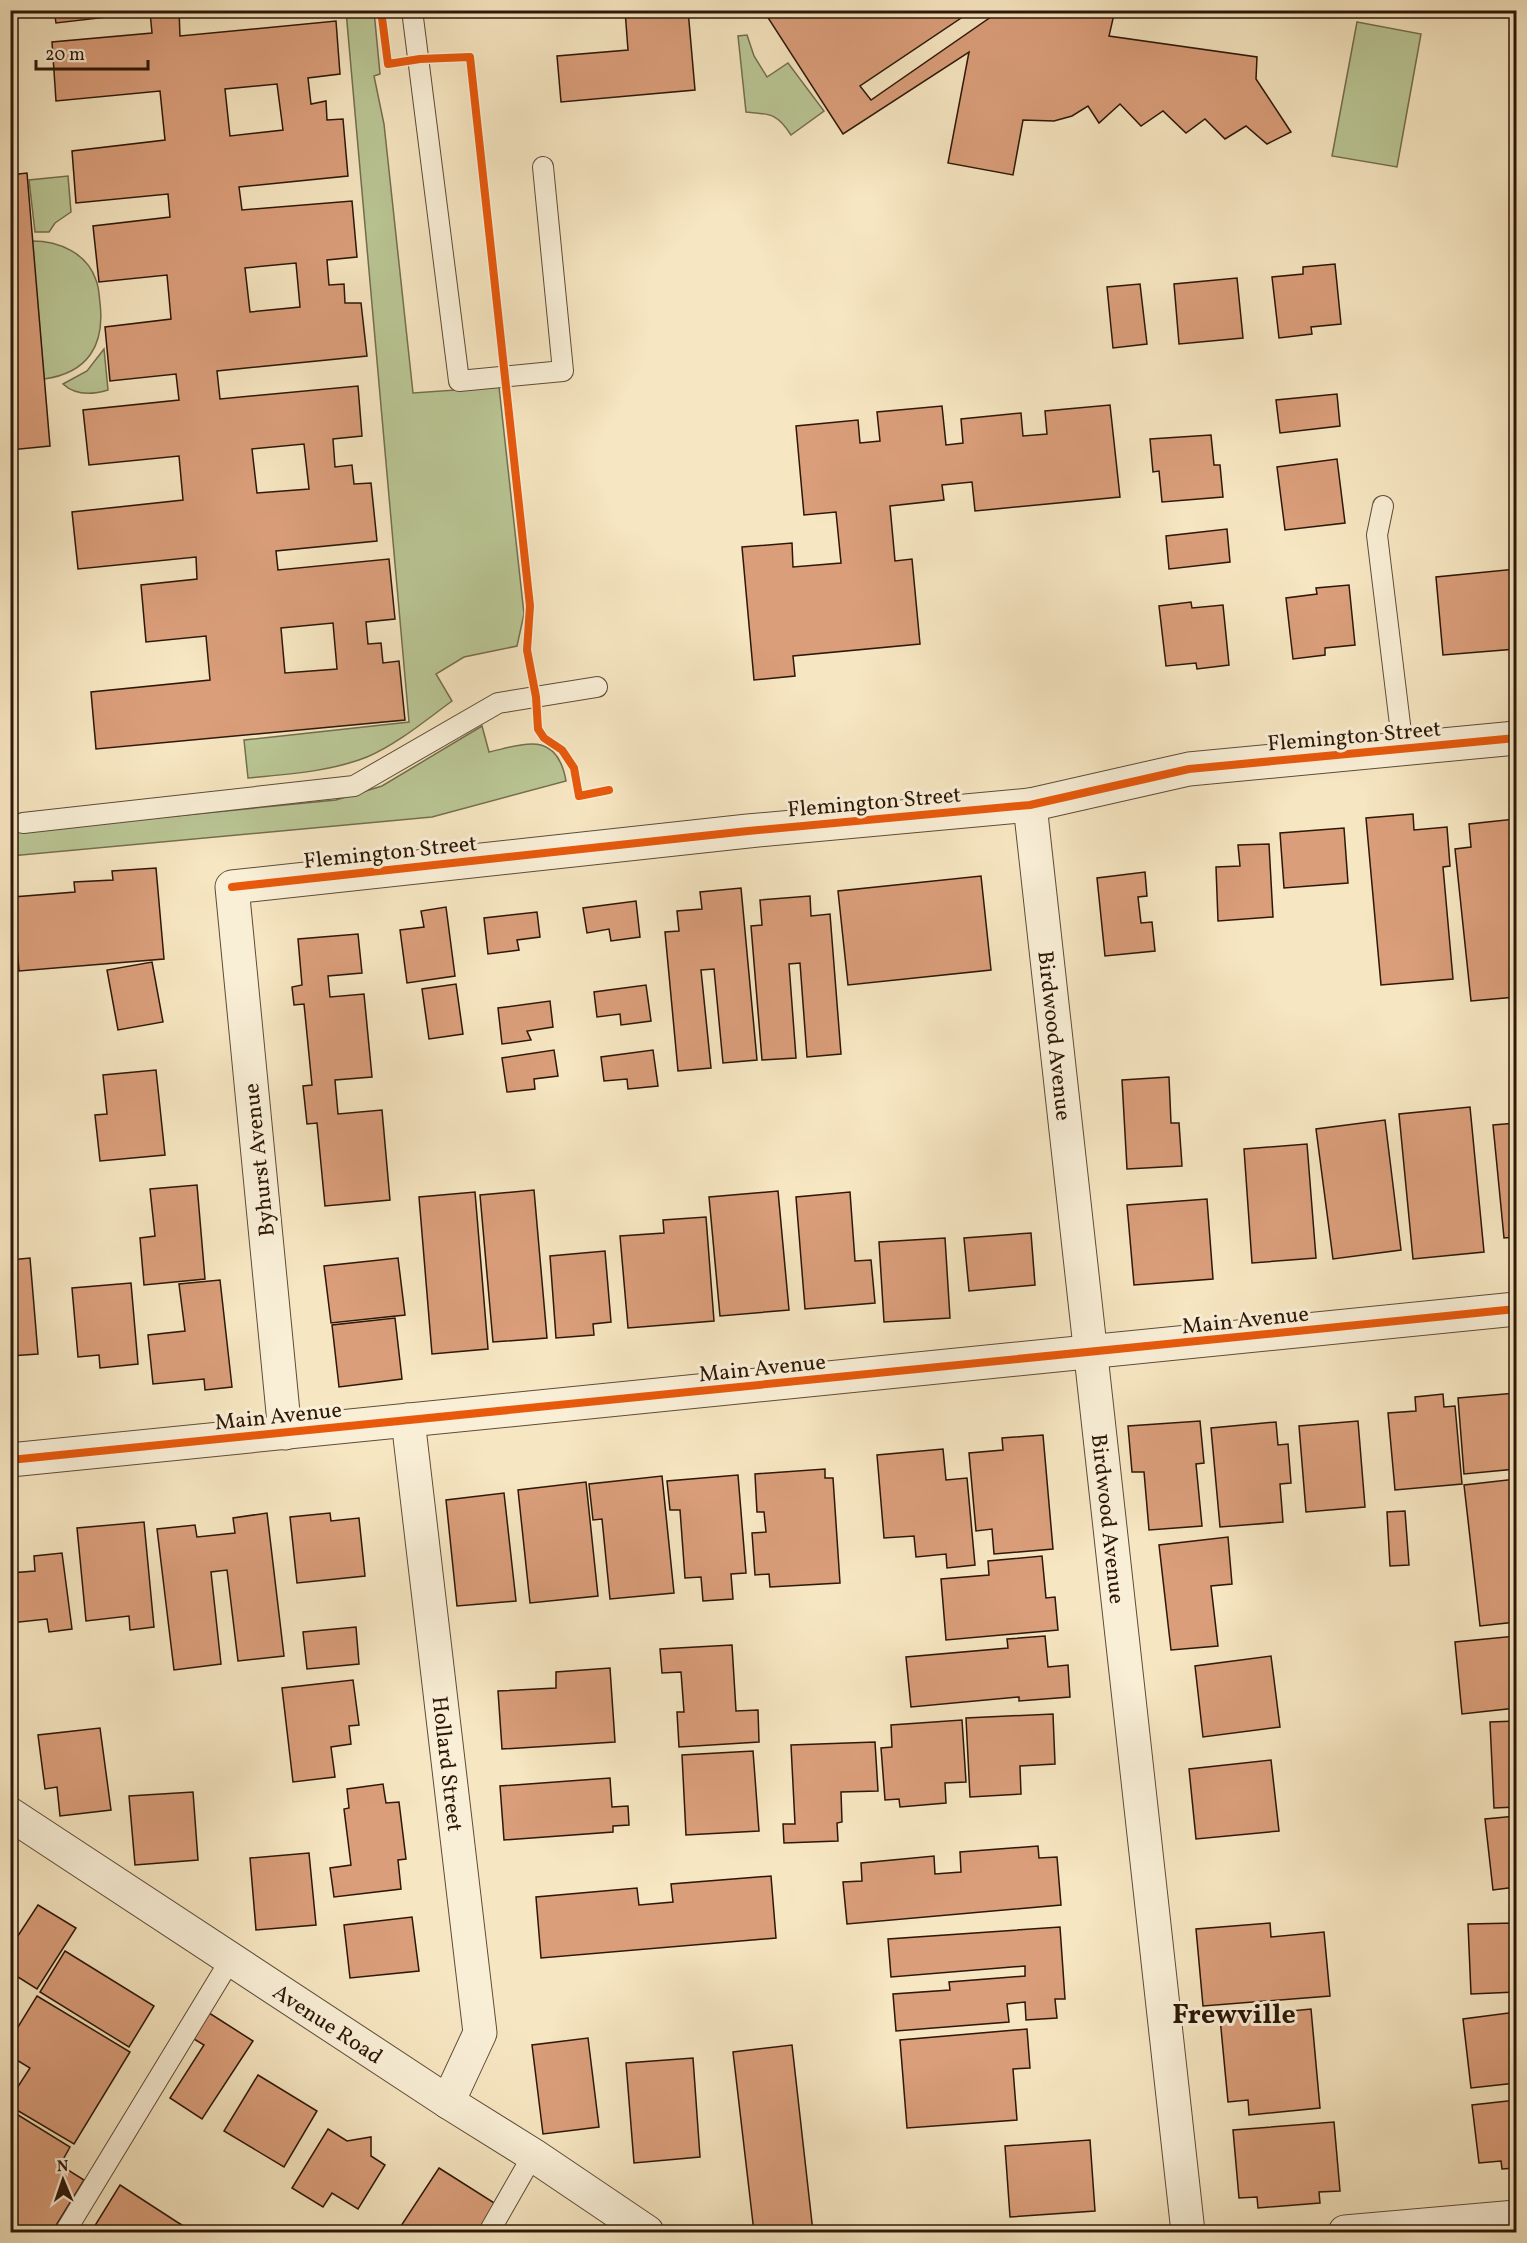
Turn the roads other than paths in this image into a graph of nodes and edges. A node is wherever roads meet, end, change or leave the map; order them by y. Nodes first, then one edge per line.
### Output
1 (412, 10) edge
2 (543, 167) dead end
3 (1383, 506) dead end
4 (597, 687) dead end
5 (1516, 738) edge
6 (1403, 749) junction
7 (1030, 805) junction
8 (22, 822) dead end
9 (232, 887) joint
10 (1516, 1309) edge
11 (1091, 1352) junction
12 (408, 1420) junction
13 (285, 1433) junction
14 (10, 1460) edge
15 (10, 1814) edge
16 (231, 1959) junction
17 (448, 2102) junction
18 (534, 2155) junction
19 (1516, 2217) edge
20 (65, 2232) edge
21 (489, 2232) edge
22 (647, 2232) edge
23 (1188, 2232) edge
24 (1345, 2232) edge

1 - 2 lane
3 - 6 lane
4 - 8 lane
5 - 6 street, Flemington Street
6 - 7 street, Flemington Street
7 - 9 street, Flemington Street
7 - 11 street, Birdwood Avenue
9 - 13 street, Byhurst Avenue
10 - 11 street, Main Avenue
11 - 12 street, Main Avenue
11 - 23 street, Birdwood Avenue
12 - 13 street, Main Avenue
12 - 17 street, Hollard Street
13 - 14 street, Main Avenue
15 - 16 street, Avenue Road
16 - 17 street, Avenue Road
16 - 20 lane
17 - 18 street, Avenue Road
18 - 21 lane
18 - 22 street, Avenue Road
19 - 24 street

